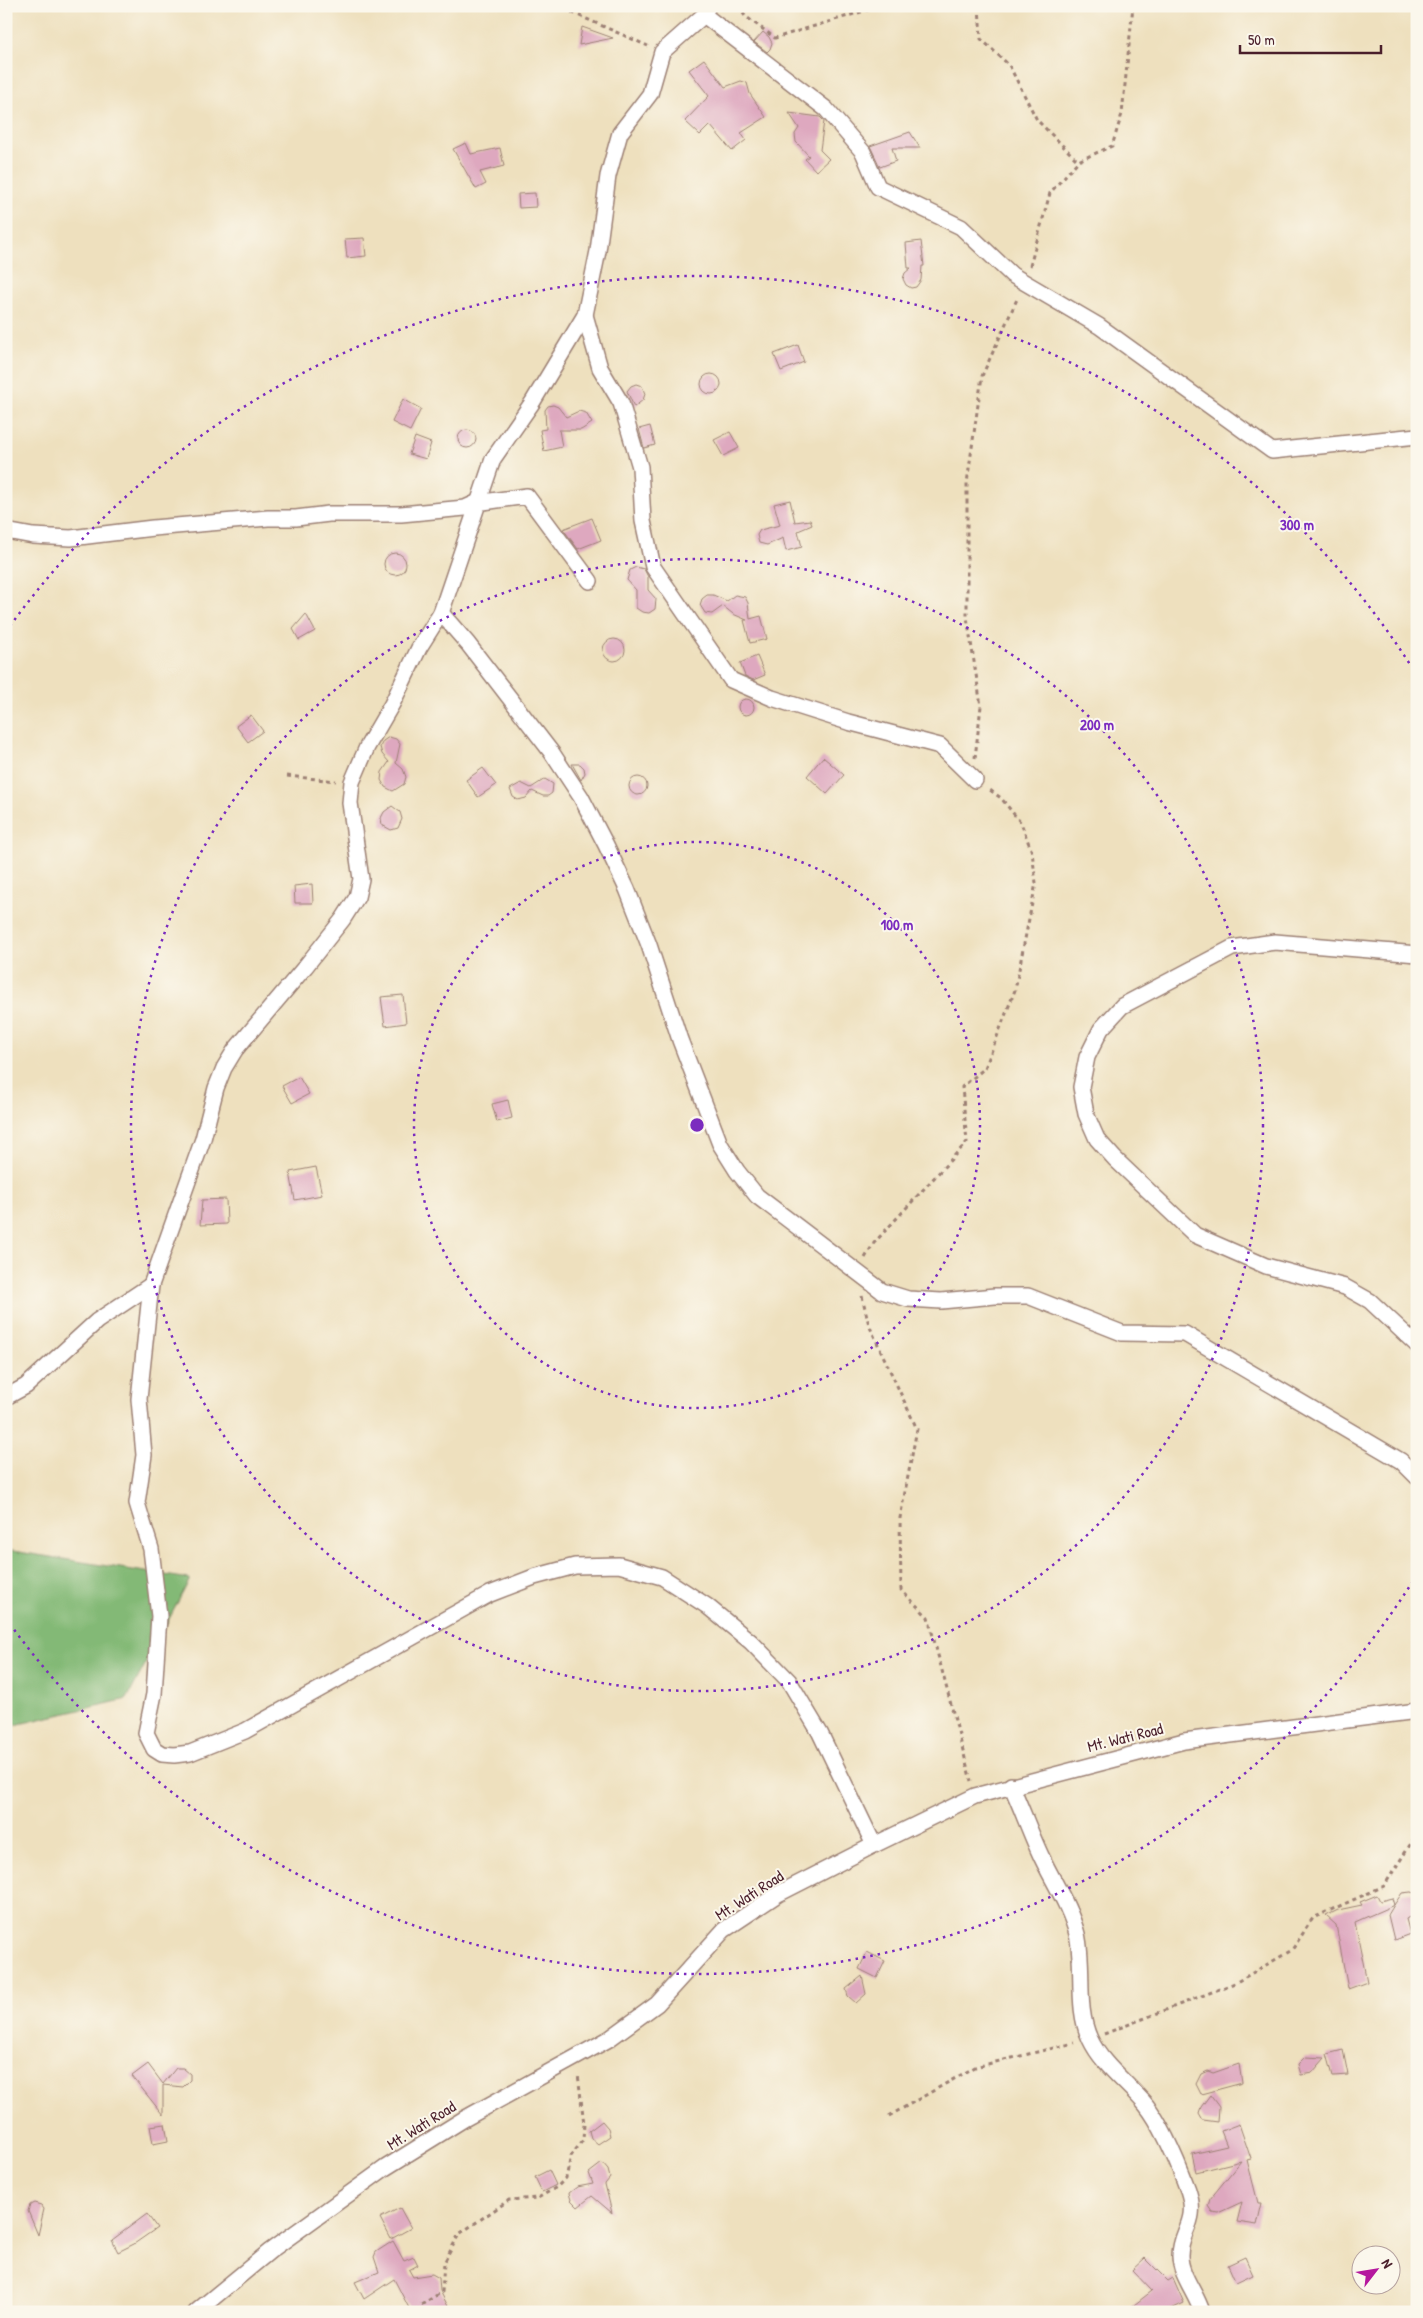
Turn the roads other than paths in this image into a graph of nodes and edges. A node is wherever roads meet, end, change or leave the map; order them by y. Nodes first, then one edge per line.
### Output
1 (706, 10) edge
2 (585, 315) junction
3 (1417, 436) edge
4 (476, 503) junction
5 (6, 532) edge
6 (590, 580) dead end
7 (441, 613) junction
8 (975, 780) road end
9 (1417, 954) edge
10 (151, 1285) junction
11 (1417, 1345) edge
12 (6, 1397) edge
13 (1417, 1477) edge
14 (1417, 1711) edge
15 (1011, 1785) junction
16 (874, 1845) junction
17 (196, 2312) edge
18 (1202, 2312) edge

1 - 2 street
1 - 3 street
2 - 4 street
2 - 8 street
4 - 5 street
4 - 6 street
4 - 7 street
7 - 10 street
7 - 13 street
9 - 11 street
10 - 12 street
10 - 16 street
14 - 15 street, Mt. Wati Road
15 - 16 street, Mt. Wati Road
15 - 18 street
16 - 17 street, Mt. Wati Road

